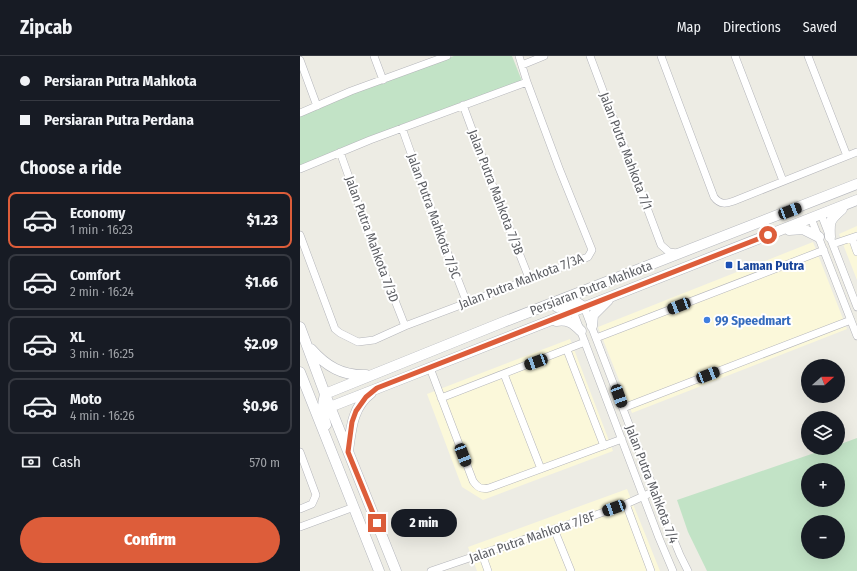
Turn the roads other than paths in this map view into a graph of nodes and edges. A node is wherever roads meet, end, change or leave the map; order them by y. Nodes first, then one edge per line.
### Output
1 (374, 56) edge
2 (447, 56) edge
3 (519, 56) edge
4 (544, 56) edge
5 (590, 56) edge
6 (661, 56) edge
7 (735, 56) edge
8 (808, 56) edge
9 (300, 60) edge
10 (522, 64) junction
11 (383, 80) junction
12 (527, 82) junction
13 (463, 105) junction
14 (317, 106) junction
15 (300, 113) edge
16 (402, 128) junction
17 (340, 152) junction
18 (857, 152) edge
19 (847, 156) junction
20 (300, 168) edge
21 (782, 181) junction
22 (852, 186) edge
23 (853, 201) edge
24 (815, 214) junction
25 (776, 216) junction
26 (782, 229) junction
27 (300, 236) edge
28 (818, 237) junction
29 (854, 237) edge
30 (831, 240) junction
31 (662, 245) junction
32 (824, 250) junction
33 (857, 252) edge
34 (682, 253) junction
35 (654, 264) junction
36 (530, 278) junction
37 (614, 279) junction
38 (613, 296) junction
39 (467, 303) junction
40 (578, 307) junction
41 (857, 307) edge
42 (529, 312) junction
43 (851, 320) junction
44 (543, 323) junction
45 (405, 326) junction
46 (592, 326) junction
47 (300, 327) edge
48 (581, 332) junction
49 (857, 336) edge
50 (596, 338) junction
51 (585, 342) junction
52 (307, 344) junction
53 (567, 350) junction
54 (430, 368) junction
55 (300, 372) edge
56 (371, 374) junction
57 (504, 374) junction
58 (377, 388) junction
59 (441, 398) junction
60 (326, 401) junction
61 (623, 408) junction
62 (622, 440) junction
63 (329, 446) junction
64 (604, 446) junction
65 (300, 452) edge
66 (348, 452) junction
67 (541, 469) junction
68 (655, 491) junction
69 (644, 496) junction
70 (626, 504) junction
71 (354, 507) junction
72 (300, 509) edge
73 (300, 527) edge
74 (554, 529) junction
75 (482, 554) junction
76 (379, 571) edge
77 (396, 571) edge
78 (431, 571) edge
79 (488, 571) edge
80 (571, 571) edge
81 (651, 571) edge
82 (674, 571) edge
83 (688, 571) edge

1 - 11 street
2 - 11 street
3 - 10 street, Jalan Putra Mahkota 7/3A
4 - 10 street
5 - 31 street, Jalan Putra Mahkota 7/1
6 - 21 street
7 - 21 street
8 - 19 street
9 - 14 street
10 - 12 street, Jalan Putra Mahkota 7/3A
11 - 14 street
12 - 13 street
12 - 36 street, Jalan Putra Mahkota 7/3A
13 - 16 street
13 - 36 street, Jalan Putra Mahkota 7/3B
14 - 15 street
16 - 17 street
16 - 39 street, Jalan Putra Mahkota 7/3C
17 - 20 street
17 - 45 street, Jalan Putra Mahkota 7/3D
18 - 19 street
19 - 21 street
22 - 24 street
22 - 25 street, Persiaran Putra Mahkota
23 - 24 street, Persiaran Putra Mahkota
23 - 30 street
24 - 25 street
24 - 26 street, Persiaran Putra Mahkota
24 - 28 street
24 - 30 street
25 - 34 street, Persiaran Putra Mahkota
26 - 28 street
26 - 38 street, Persiaran Putra Mahkota
27 - 45 street, Jalan Putra Mahkota 7/3A
28 - 32 street
29 - 30 street
29 - 33 street
30 - 41 street
31 - 34 street
31 - 35 street
32 - 43 street
32 - 50 street
34 - 35 street, Persiaran Putra Mahkota
35 - 37 street, Persiaran Putra Mahkota
36 - 39 street, Jalan Putra Mahkota 7/3A
37 - 40 street
37 - 42 street, Persiaran Putra Mahkota
38 - 40 street, Persiaran Putra Mahkota
38 - 46 street
39 - 45 street, Jalan Putra Mahkota 7/3A
40 - 42 street
40 - 44 street, Persiaran Putra Mahkota
40 - 46 street, Jalan Putra Mahkota 7/4
40 - 48 street, Jalan Putra Mahkota 7/4
42 - 56 street, Persiaran Putra Mahkota
43 - 49 street
43 - 61 street
44 - 48 street
44 - 54 street, Persiaran Putra Mahkota
46 - 50 street, Jalan Putra Mahkota 7/4
47 - 52 street
48 - 51 street, Jalan Putra Mahkota 7/4
50 - 61 street, Jalan Putra Mahkota 7/4
51 - 53 street
51 - 62 street, Jalan Putra Mahkota 7/4
52 - 56 street
52 - 60 street
53 - 57 street
53 - 64 street
54 - 58 street, Persiaran Putra Mahkota
54 - 59 street
55 - 60 street
55 - 63 street
56 - 60 street, Persiaran Putra Mahkota
57 - 59 street
57 - 67 street
58 - 60 street, Persiaran Putra Mahkota
58 - 66 street
59 - 67 street
60 - 63 street
60 - 66 street
61 - 68 street, Jalan Putra Mahkota 7/4
62 - 64 street
62 - 69 street, Jalan Putra Mahkota 7/4
63 - 71 street
64 - 67 street
65 - 72 street
66 - 77 street
68 - 69 street, Jalan Putra Mahkota 7/8F
68 - 83 street, Jalan Putra Mahkota 7/4
69 - 70 street, Jalan Putra Mahkota 7/8F
69 - 82 street, Jalan Putra Mahkota 7/4
70 - 74 street, Jalan Putra Mahkota 7/8F
70 - 81 street
71 - 73 street
71 - 76 street
74 - 75 street, Jalan Putra Mahkota 7/8F
74 - 80 street
75 - 78 street, Jalan Putra Mahkota 7/8F
75 - 79 street

